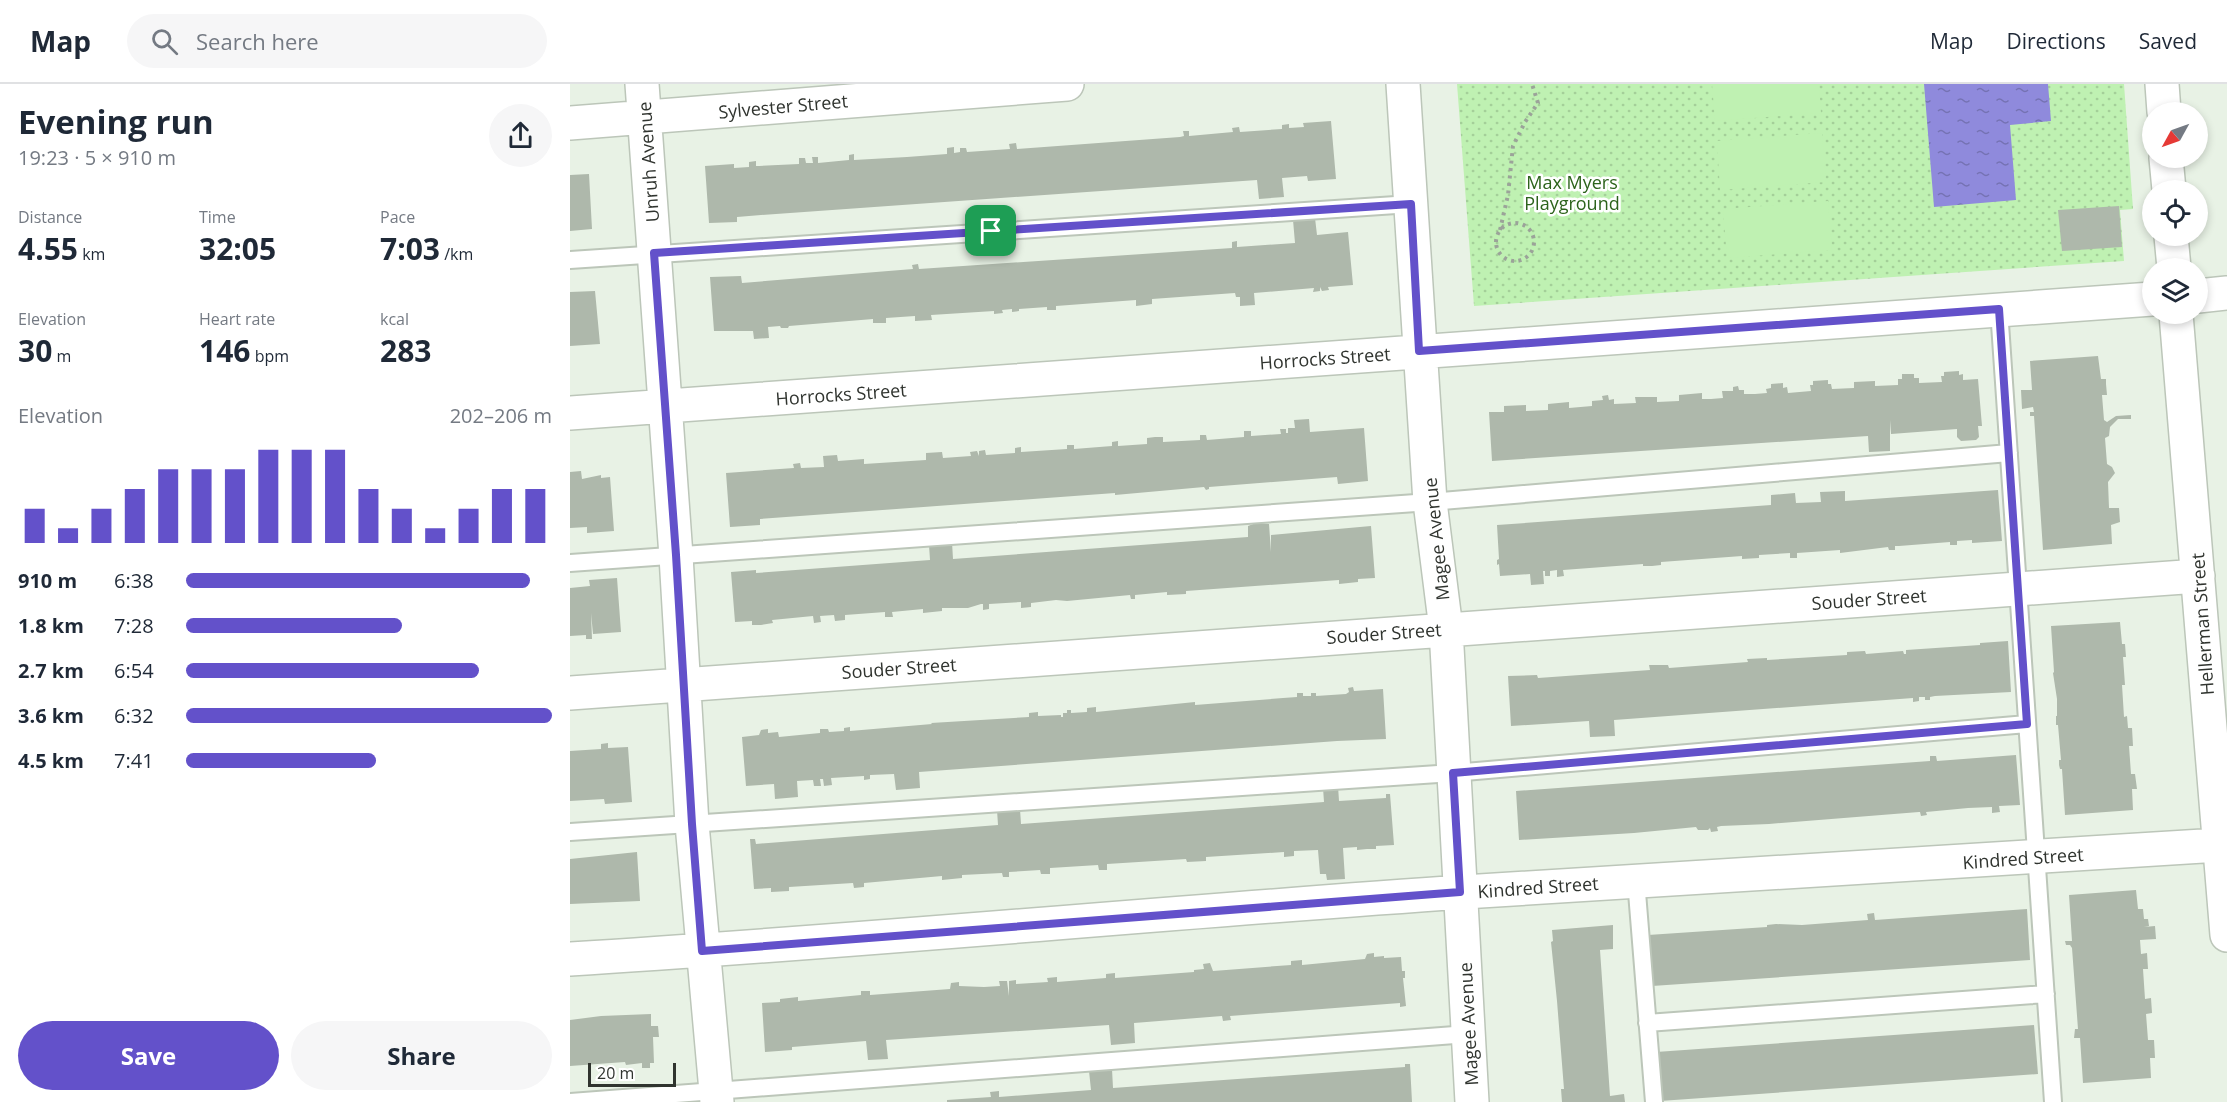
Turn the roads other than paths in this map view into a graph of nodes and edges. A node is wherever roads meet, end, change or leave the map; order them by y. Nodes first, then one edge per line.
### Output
1 (642, 84) edge
2 (1067, 84) edge
3 (1403, 84) edge
4 (2162, 84) edge
5 (2163, 102) edge
6 (644, 117) junction
7 (570, 123) edge
8 (1411, 204) junction
9 (654, 253) junction
10 (570, 260) edge
11 (2227, 294) edge
12 (2208, 295) edge
13 (2142, 300) edge
14 (1999, 309) junction
15 (2177, 324) edge
16 (1419, 351) junction
17 (664, 407) junction
18 (570, 413) edge
19 (2009, 453) junction
20 (1430, 502) junction
21 (676, 555) junction
22 (570, 563) edge
23 (2198, 576) junction
24 (2018, 588) junction
25 (1446, 629) junction
26 (684, 684) junction
27 (570, 693) edge
28 (2027, 724) junction
29 (1453, 773) junction
30 (692, 824) junction
31 (570, 832) edge
32 (2219, 845) junction
33 (2037, 858) junction
34 (1636, 880) junction
35 (1460, 892) junction
36 (2227, 935) edge
37 (702, 951) junction
38 (570, 959) edge
39 (2046, 994) junction
40 (1647, 1023) junction
41 (1468, 1034) junction
42 (716, 1097) edge
43 (570, 1102) edge
44 (1472, 1102) edge
45 (1654, 1102) edge
46 (2054, 1102) edge

1 - 6 street, Unruh Avenue
2 - 6 street, Sylvester Street
3 - 8 street, Magee Avenue
4 - 5 street
6 - 7 street, Sylvester Street
6 - 9 street, Unruh Avenue
8 - 9 lane
8 - 16 street, Magee Avenue
9 - 10 lane
9 - 17 street, Unruh Avenue
11 - 12 street
13 - 14 street, Horrocks Street
14 - 16 street, Horrocks Street
14 - 19 lane
15 - 23 street, Hellerman Street
16 - 17 street, Horrocks Street
16 - 20 street, Magee Avenue
17 - 18 street, Horrocks Street
17 - 21 street, Unruh Avenue
19 - 20 lane
19 - 24 lane
20 - 21 lane
20 - 25 street, Magee Avenue
21 - 22 lane
21 - 26 street, Unruh Avenue
23 - 24 street, Souder Street
23 - 32 street, Hellerman Street
24 - 25 street, Souder Street
24 - 28 lane
25 - 26 street, Souder Street
25 - 29 street, Magee Avenue
26 - 27 street, Souder Street
26 - 30 street, Unruh Avenue
28 - 29 lane
28 - 33 lane
29 - 30 lane
29 - 35 street, Magee Avenue
30 - 31 lane
30 - 37 street, Unruh Avenue
32 - 33 street, Kindred Street
32 - 36 street, Hellerman Street
33 - 34 street, Kindred Street
33 - 39 lane
34 - 35 street, Kindred Street
34 - 40 lane
35 - 37 street, Kindred Street
35 - 41 street, Magee Avenue
37 - 38 street, Kindred Street
37 - 42 street, Unruh Avenue
39 - 40 lane
39 - 46 lane
40 - 45 lane
41 - 42 lane
41 - 44 street, Magee Avenue
42 - 43 lane

